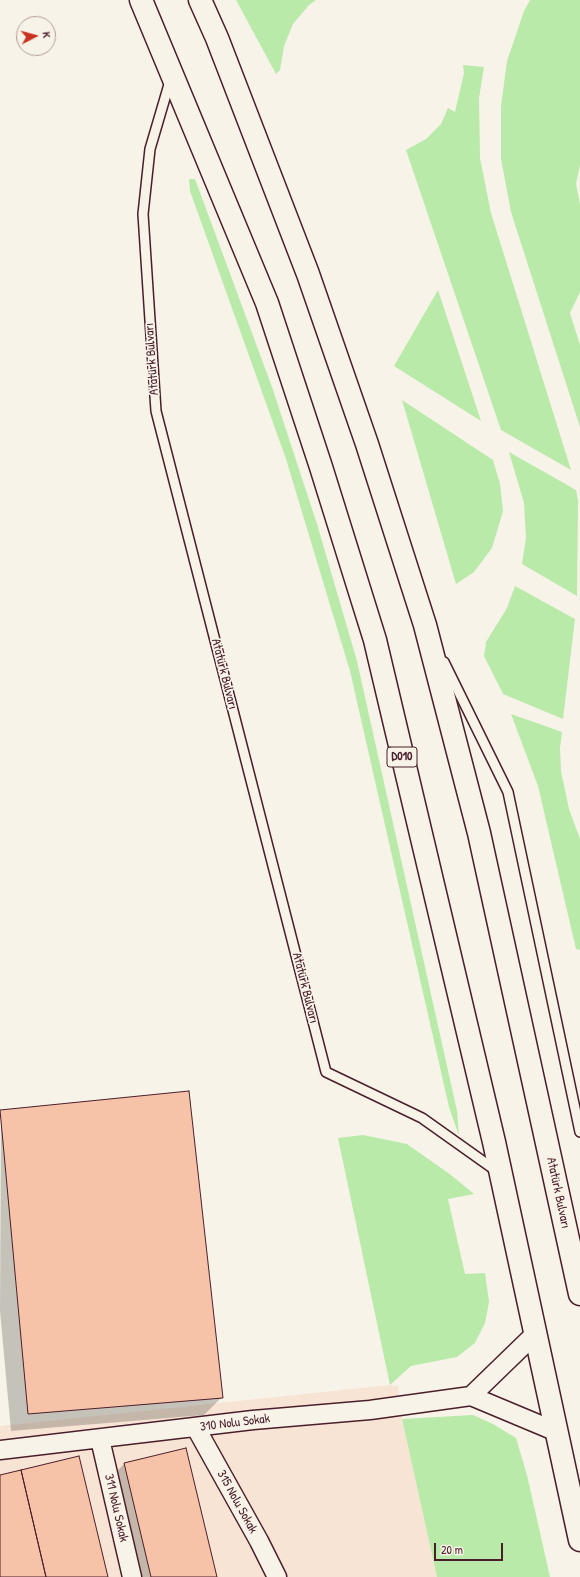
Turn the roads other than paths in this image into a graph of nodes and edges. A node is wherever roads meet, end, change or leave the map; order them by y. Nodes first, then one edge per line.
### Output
1 (141, 0) edge
2 (200, 0) edge
3 (172, 74) junction
4 (425, 625) junction
5 (580, 1132) edge
6 (501, 1174) junction
7 (580, 1294) edge
8 (536, 1333) junction
9 (471, 1396) junction
10 (196, 1428) junction
11 (558, 1432) junction
12 (100, 1439) junction
13 (0, 1450) edge
14 (580, 1540) edge
15 (132, 1577) edge
16 (277, 1577) edge

1 - 3 highway, D010
2 - 4 highway, Atatürk Bulvarı
3 - 6 highway, D010
3 - 6 lane, Atatürk Bulvarı
4 - 5 lane, Atatürk Bulvarı
4 - 7 highway, Atatürk Bulvarı
6 - 8 highway, D010
8 - 9 street
8 - 11 highway, D010
9 - 10 street, 310 Nolu Sokak
9 - 11 street
10 - 12 street, 310 Nolu Sokak
10 - 16 street, 315 Nolu Sokak
11 - 14 highway, D010
12 - 13 street, 310 Nolu Sokak
12 - 15 street, 311 Nolu Sokak

